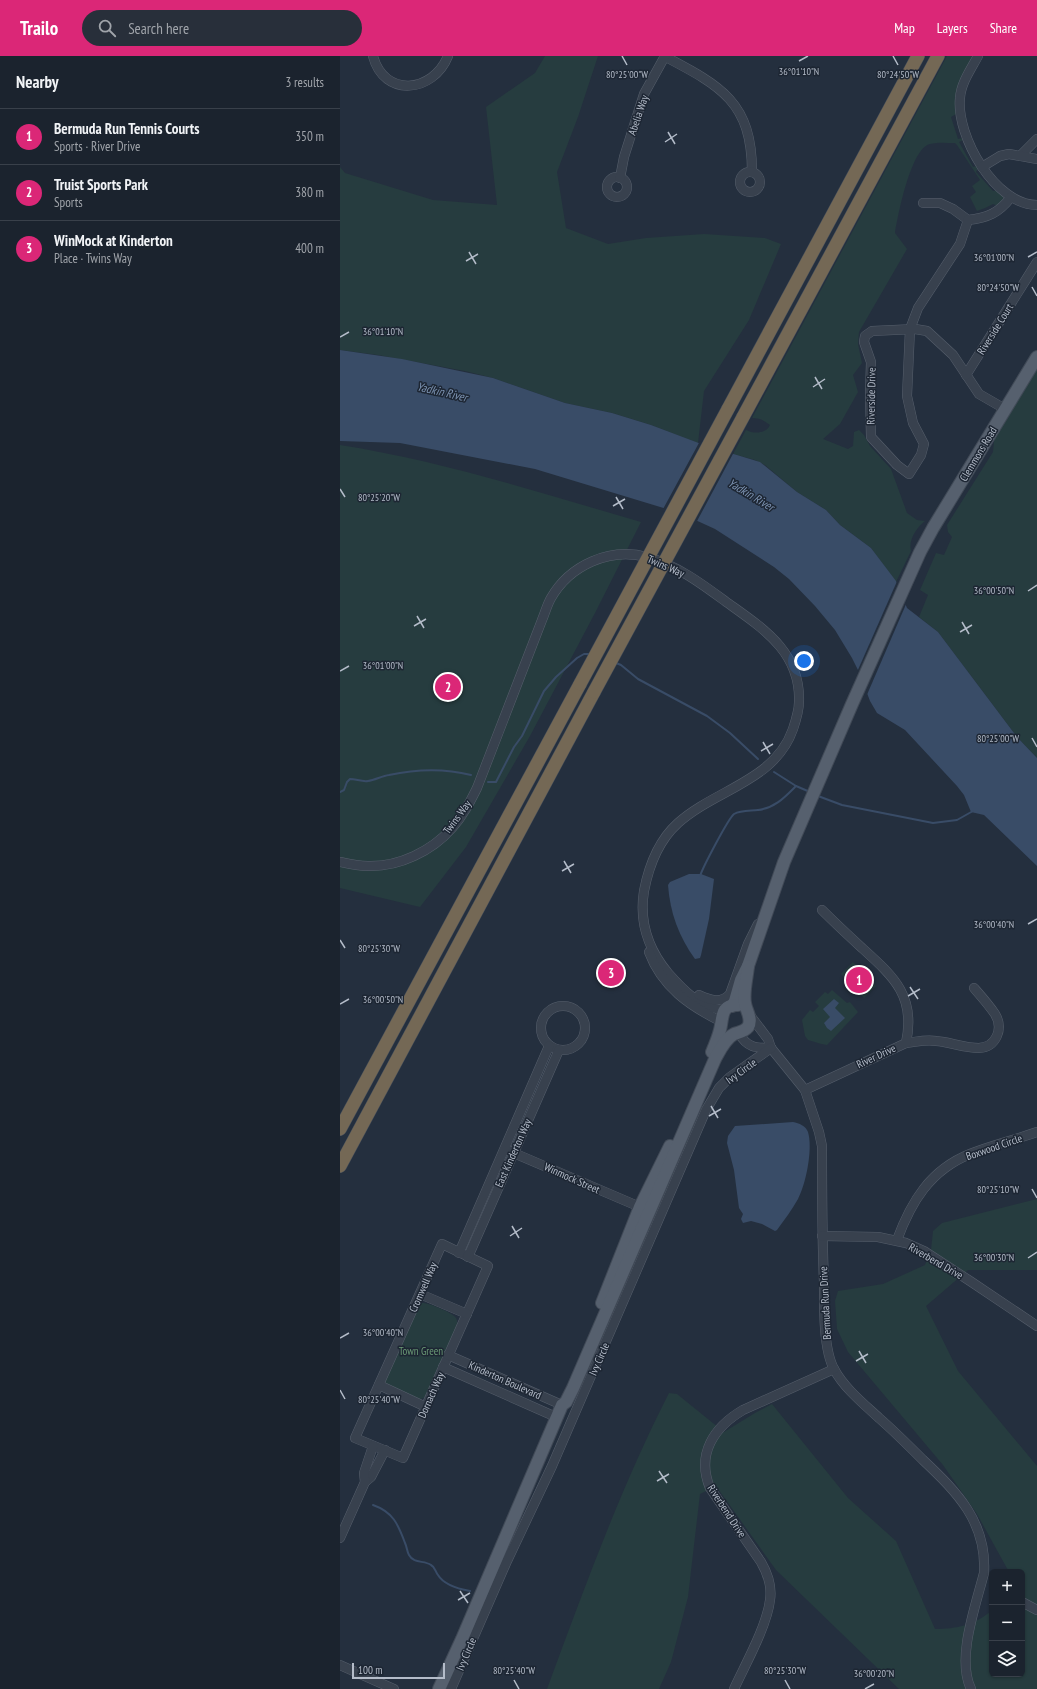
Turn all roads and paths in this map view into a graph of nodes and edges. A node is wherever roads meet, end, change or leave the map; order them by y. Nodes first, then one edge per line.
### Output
1 (372, 56) edge
2 (448, 56) edge
3 (665, 56) edge
4 (918, 56) edge
5 (938, 56) edge
6 (978, 56) edge
7 (1037, 139) edge
8 (1020, 156) junction
9 (1037, 158) edge
10 (982, 167) junction
11 (752, 172) dead end
12 (620, 178) dead end
13 (1011, 197) junction
14 (923, 203) dead end
15 (1037, 205) edge
16 (968, 220) junction
17 (1037, 262) edge
18 (910, 329) junction
19 (1037, 357) edge
20 (966, 375) junction
21 (1005, 409) junction
22 (340, 862) edge
23 (774, 888) junction
24 (822, 910) dead end
25 (647, 939) junction
26 (748, 966) junction
27 (673, 978) junction
28 (974, 988) dead end
29 (729, 1008) junction
30 (747, 1011) junction
31 (722, 1023) junction
32 (737, 1033) junction
33 (906, 1043) junction
34 (549, 1046) junction
35 (771, 1048) junction
36 (559, 1050) junction
37 (805, 1090) junction
38 (340, 1129) edge
39 (1037, 1132) edge
40 (504, 1149) junction
41 (514, 1153) junction
42 (340, 1166) edge
43 (640, 1207) junction
44 (822, 1236) junction
45 (897, 1240) junction
46 (463, 1255) junction
47 (624, 1270) junction
48 (420, 1294) junction
49 (467, 1314) junction
50 (1037, 1326) edge
51 (448, 1355) junction
52 (443, 1367) junction
53 (834, 1369) junction
54 (379, 1385) junction
55 (562, 1405) junction
56 (426, 1407) junction
57 (556, 1417) junction
58 (373, 1446) junction
59 (385, 1450) junction
60 (365, 1482) junction
61 (340, 1538) edge
62 (984, 1562) junction
63 (989, 1570) edge
64 (1025, 1604) edge
65 (1037, 1610) edge
66 (340, 1665) edge
67 (394, 1689) edge
68 (439, 1689) edge
69 (451, 1689) edge
70 (734, 1689) edge
71 (971, 1689) edge

1 - 2 street
3 - 11 street
3 - 12 street, Abelia Way
4 - 38 highway, bridge
5 - 42 highway, bridge
6 - 10 street
7 - 8 street
8 - 9 street
8 - 10 street
10 - 13 street
13 - 15 street
13 - 16 street
14 - 16 street
16 - 18 street
17 - 20 street, Riverside Court
18 - 18 street, Riverside Drive
18 - 20 street, Riverside Drive
19 - 21 main road, Clemmons Road
20 - 21 street, Riverside Drive
21 - 23 main road, Clemmons Road
22 - 25 street, Twins Way
23 - 26 main road, Clemmons Road
23 - 27 street, Twins Way
24 - 33 street, River Drive
25 - 27 street, Twins Way
25 - 31 street, Twins Way
26 - 29 main road
26 - 30 main road
27 - 29 street, Twins Way
28 - 33 street
29 - 30 main road
29 - 31 main road
30 - 32 main road
30 - 35 street, Bermuda Run Drive
31 - 32 main road
31 - 43 main road
32 - 35 street, Bermuda Run Drive
32 - 47 main road
33 - 37 street, River Drive
34 - 36 street
34 - 36 street
34 - 40 street, East Kinderton Way
35 - 37 street, Bermuda Run Drive
35 - 69 street, Ivy Circle
36 - 41 street, East Kinderton Way
37 - 44 street, Bermuda Run Drive
39 - 45 street, Boxwood Circle
40 - 41 street, Winmock Street
40 - 46 street, East Kinderton Way
41 - 43 street, Winmock Street
41 - 46 street, East Kinderton Way
43 - 47 street
43 - 55 main road
44 - 45 street, Riverbend Drive
44 - 53 street, Bermuda Run Drive
45 - 50 street, Riverbend Drive
46 - 48 street, Cromwell Way
46 - 49 street, Dornach Way
47 - 55 main road
48 - 49 street
48 - 54 street, Cromwell Way
49 - 51 street, Dornach Way
51 - 52 street, Dornach Way
51 - 55 street, Kinderton Boulevard
52 - 56 street, Dornach Way
52 - 57 street, Kinderton Boulevard
53 - 62 street, Bermuda Run Drive
53 - 70 street, Riverbend Drive
54 - 56 street
54 - 58 street, Cromwell Way
55 - 57 main road
56 - 59 street, Dornach Way
57 - 68 main road
58 - 59 street
58 - 60 street
59 - 60 street
60 - 61 street
62 - 63 street, Bermuda Run Drive
62 - 71 street, Bermuda Run Drive
64 - 65 street
66 - 67 street

